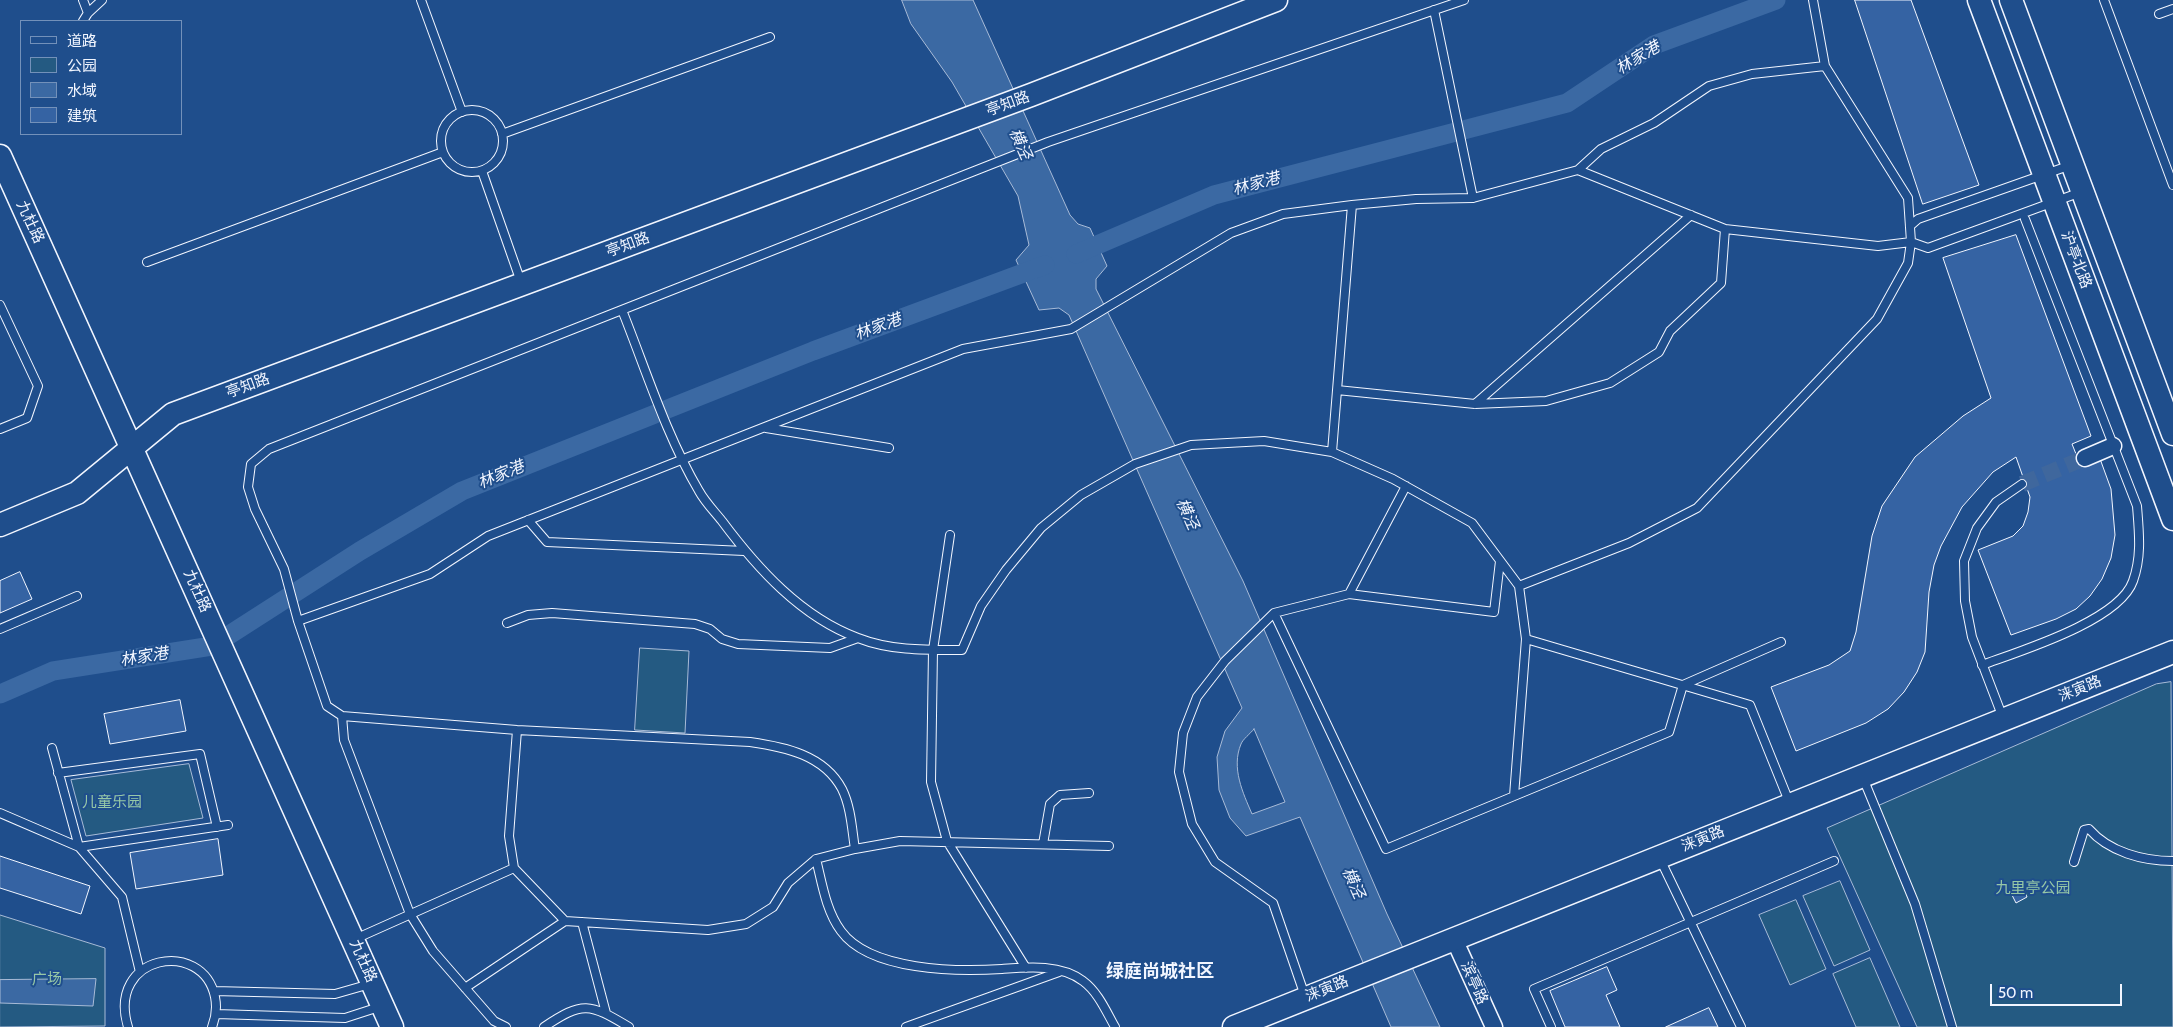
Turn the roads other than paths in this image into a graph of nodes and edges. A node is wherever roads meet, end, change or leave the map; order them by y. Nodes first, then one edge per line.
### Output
1 (83, 0) edge
2 (102, 0) edge
3 (421, 0) edge
4 (1276, 0) edge
5 (1464, 0) edge
6 (1813, 0) edge
7 (1979, 0) edge
8 (2011, 0) edge
9 (2104, 0) edge
10 (2173, 9) edge
11 (1434, 10) junction
12 (88, 13) junction
13 (2159, 14) dead end
14 (84, 20) edge
15 (770, 37) dead end
16 (1825, 66) junction
17 (462, 112) junction
18 (502, 134) junction
19 (443, 152) junction
20 (0, 156) edge
21 (2072, 164) junction
22 (482, 170) junction
23 (1578, 170) junction
24 (2044, 174) junction
25 (2173, 185) edge
26 (2082, 191) junction
27 (1473, 198) junction
28 (2054, 202) junction
29 (1352, 205) junction
30 (1691, 215) junction
31 (2025, 219) dead end
32 (1910, 226) junction
33 (1725, 229) junction
34 (1911, 242) junction
35 (147, 262) dead end
36 (522, 284) junction
37 (0, 305) edge
38 (622, 310) junction
39 (1337, 390) junction
40 (1476, 404) junction
41 (764, 427) junction
42 (0, 429) edge
43 (2173, 434) edge
44 (2113, 446) junction
45 (132, 447) junction
46 (889, 448) dead end
47 (1332, 452) junction
48 (2085, 458) tunnel mouth
49 (684, 459) junction
50 (2022, 484) tunnel mouth
51 (1406, 486) junction
52 (2173, 519) edge
53 (528, 520) junction
54 (0, 525) edge
55 (950, 535) dead end
56 (744, 551) junction
57 (1500, 561) junction
58 (1519, 586) junction
59 (1349, 594) junction
60 (77, 596) dead end
61 (1274, 613) junction
62 (298, 621) junction
63 (507, 623) dead end
64 (0, 629) edge
65 (858, 638) junction
66 (1526, 639) junction
67 (1781, 642) dead end
68 (933, 650) junction
69 (2173, 652) edge
70 (1982, 665) junction
71 (1683, 685) junction
72 (342, 716) junction
73 (2003, 720) junction
74 (517, 730) junction
75 (52, 748) dead end
76 (58, 773) junction
77 (1863, 776) junction
78 (1090, 793) dead end
79 (1514, 796) junction
80 (1790, 805) junction
81 (0, 813) edge
82 (228, 825) dead end
83 (217, 827) junction
84 (947, 841) junction
85 (1043, 844) junction
86 (1109, 846) dead end
87 (79, 848) junction
88 (855, 849) junction
89 (1659, 857) junction
90 (816, 859) junction
91 (1834, 861) dead end
92 (2173, 861) edge
93 (2074, 862) dead end
94 (514, 868) junction
95 (410, 914) junction
96 (565, 921) junction
97 (582, 922) junction
98 (1691, 922) junction
99 (353, 939) junction
100 (1454, 939) junction
101 (1026, 968) junction
102 (1063, 970) junction
103 (140, 972) junction
104 (373, 983) junction
105 (465, 988) junction
106 (214, 991) junction
107 (1305, 998) junction
108 (383, 1006) junction
109 (606, 1013) junction
110 (216, 1014) junction
111 (128, 1027) edge
112 (212, 1027) edge
113 (392, 1027) edge
114 (506, 1027) edge
115 (544, 1027) edge
116 (629, 1027) edge
117 (906, 1027) edge
118 (1115, 1027) edge
119 (1234, 1027) edge
120 (1494, 1027) edge
121 (1551, 1027) edge
122 (1741, 1027) edge
123 (1952, 1027) edge

1 - 12 lane
2 - 12 lane
3 - 17 lane
4 - 36 street, 亭知路
5 - 11 lane
6 - 16 lane
7 - 24 street, 沪亭北路
8 - 21 street, 沪亭北路
9 - 25 lane
10 - 13 lane
11 - 27 lane
11 - 38 lane
12 - 14 lane
15 - 18 lane
16 - 23 lane
16 - 32 lane
17 - 18 lane
17 - 19 lane
18 - 22 lane
19 - 22 lane
19 - 35 lane
20 - 45 street, 九杜路
21 - 24 lane
21 - 26 street, 沪亭北路
22 - 36 lane
23 - 27 lane
23 - 30 lane
24 - 28 street, 沪亭北路
24 - 32 lane
26 - 28 lane
26 - 43 street, 沪亭北路
27 - 29 lane
28 - 34 lane
28 - 52 street, 沪亭北路
29 - 39 lane
29 - 41 lane
30 - 33 lane
30 - 40 lane
31 - 44 lane
32 - 34 lane
33 - 34 lane
33 - 40 lane
34 - 58 lane
36 - 45 street, 亭知路
37 - 42 lane
38 - 49 lane
38 - 62 lane
39 - 40 lane
39 - 47 lane
41 - 46 lane
41 - 49 lane
44 - 48 street
44 - 70 lane
45 - 54 street, 亭知路
45 - 99 street, 九杜路
47 - 51 lane
47 - 68 lane
49 - 53 lane
49 - 56 lane
50 - 70 lane
51 - 57 lane
51 - 59 lane
53 - 56 lane
53 - 62 lane
55 - 68 lane
56 - 65 lane
57 - 58 lane
57 - 59 lane
58 - 66 lane
59 - 61 lane
60 - 64 lane
61 - 79 lane
61 - 107 lane
62 - 72 lane
63 - 65 lane
65 - 68 lane
66 - 71 lane
66 - 79 lane
67 - 71 lane
68 - 84 lane
69 - 73 street, 涞寅路
70 - 73 lane
71 - 79 lane
71 - 80 lane
72 - 74 lane
72 - 95 lane
73 - 77 street, 涞寅路
74 - 88 lane
74 - 94 lane
75 - 76 lane
76 - 83 lane
76 - 87 lane
77 - 80 street, 涞寅路
77 - 123 lane
78 - 85 lane
80 - 89 street, 涞寅路
81 - 87 lane
82 - 83 lane
83 - 87 lane
84 - 85 lane
84 - 88 lane
84 - 101 lane
85 - 86 lane
87 - 103 lane
88 - 90 lane
89 - 98 lane
89 - 100 street, 涞寅路
90 - 97 lane
90 - 101 lane
91 - 98 lane
92 - 93 lane
94 - 95 lane
94 - 96 lane
95 - 99 lane
95 - 105 lane
96 - 97 lane
96 - 105 lane
97 - 109 lane
98 - 121 lane
98 - 122 lane
99 - 104 street, 九杜路
100 - 107 street, 涞寅路
100 - 120 street, 滨亭路
101 - 102 lane
102 - 117 lane
102 - 118 lane
103 - 106 lane
103 - 111 lane
104 - 106 lane
104 - 108 street, 九杜路
105 - 114 lane
106 - 110 lane
107 - 119 street, 涞寅路
108 - 110 lane
108 - 113 street, 九杜路
109 - 115 lane
109 - 116 lane
110 - 112 lane

